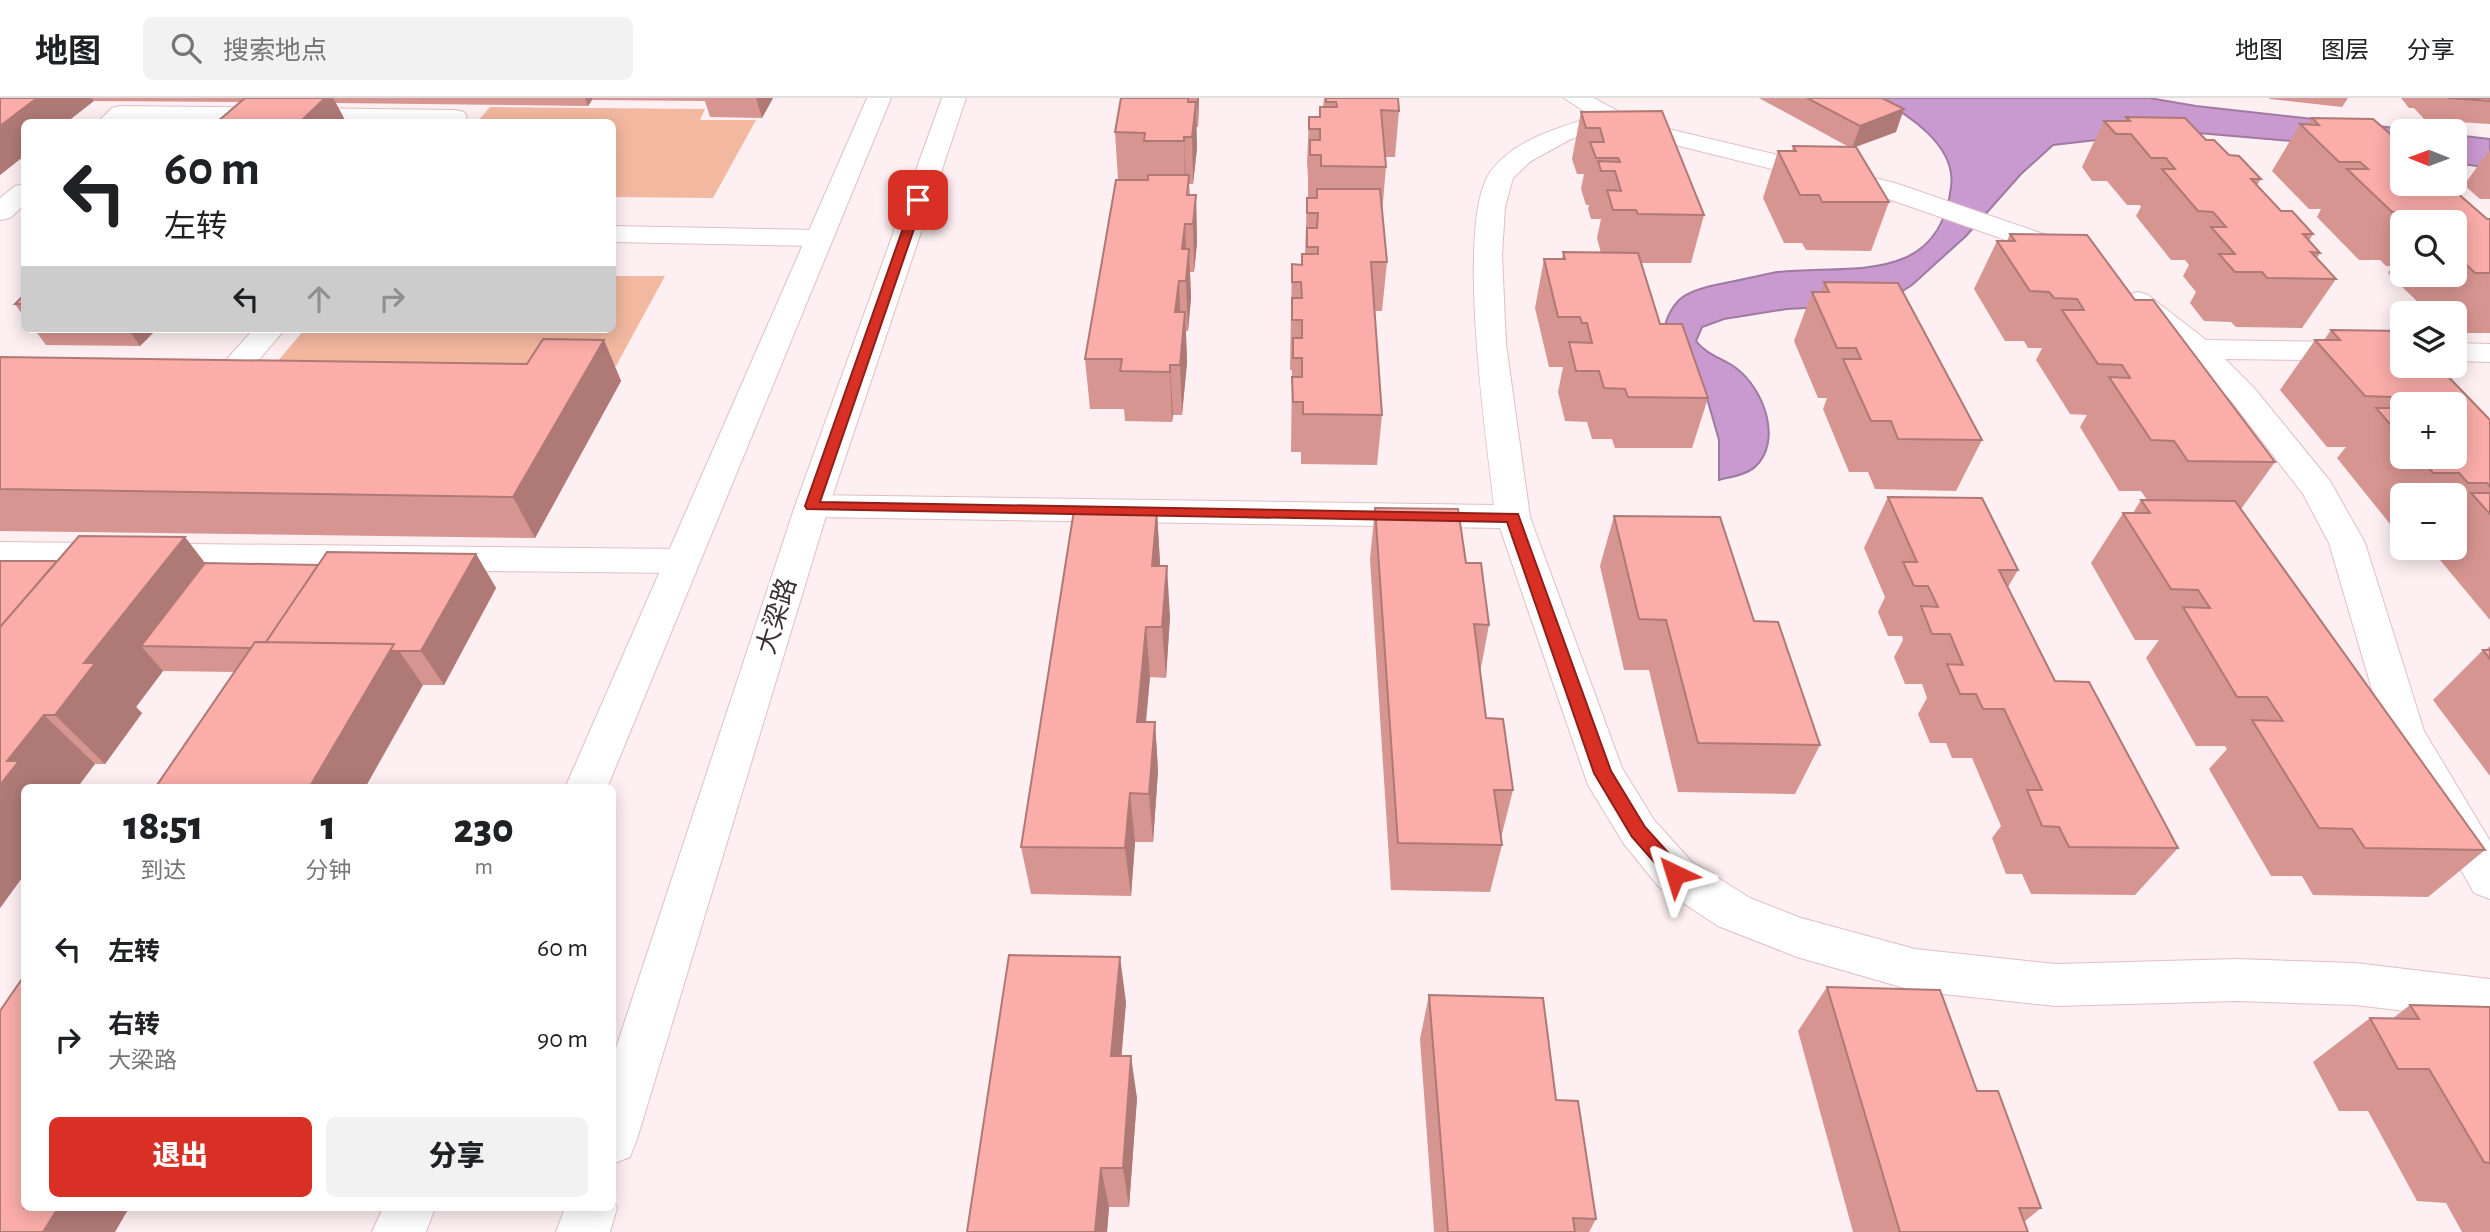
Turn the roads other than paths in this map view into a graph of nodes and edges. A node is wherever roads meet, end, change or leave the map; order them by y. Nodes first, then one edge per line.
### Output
1 (879, 98) edge
2 (954, 98) edge
3 (1576, 98) edge
4 (114, 119) edge
5 (453, 119) edge
6 (1614, 119) junction
7 (21, 194) edge
8 (0, 212) edge
9 (616, 234) edge
10 (819, 237) junction
11 (266, 333) edge
12 (2198, 349) junction
13 (2390, 352) edge
14 (2467, 352) edge
15 (2490, 353) edge
16 (173, 379) edge
17 (812, 506) junction
18 (1513, 517) junction
19 (0, 554) edge
20 (682, 561) junction
21 (588, 784) edge
22 (2490, 880) edge
23 (2490, 1000) edge
24 (616, 1126) edge
25 (408, 1211) edge
26 (590, 1211) edge
27 (399, 1232) edge
28 (583, 1232) edge

1 - 10 main road
2 - 17 main road, 大梁路
3 - 6 main road
4 - 5 main road
6 - 12 main road
6 - 18 main road
7 - 8 main road
9 - 10 main road
10 - 20 main road
11 - 16 main road
12 - 13 main road
12 - 22 main road
14 - 15 main road
17 - 18 main road
17 - 24 main road, 大梁路
18 - 23 main road
19 - 20 main road
20 - 21 main road
25 - 27 main road
26 - 28 main road

